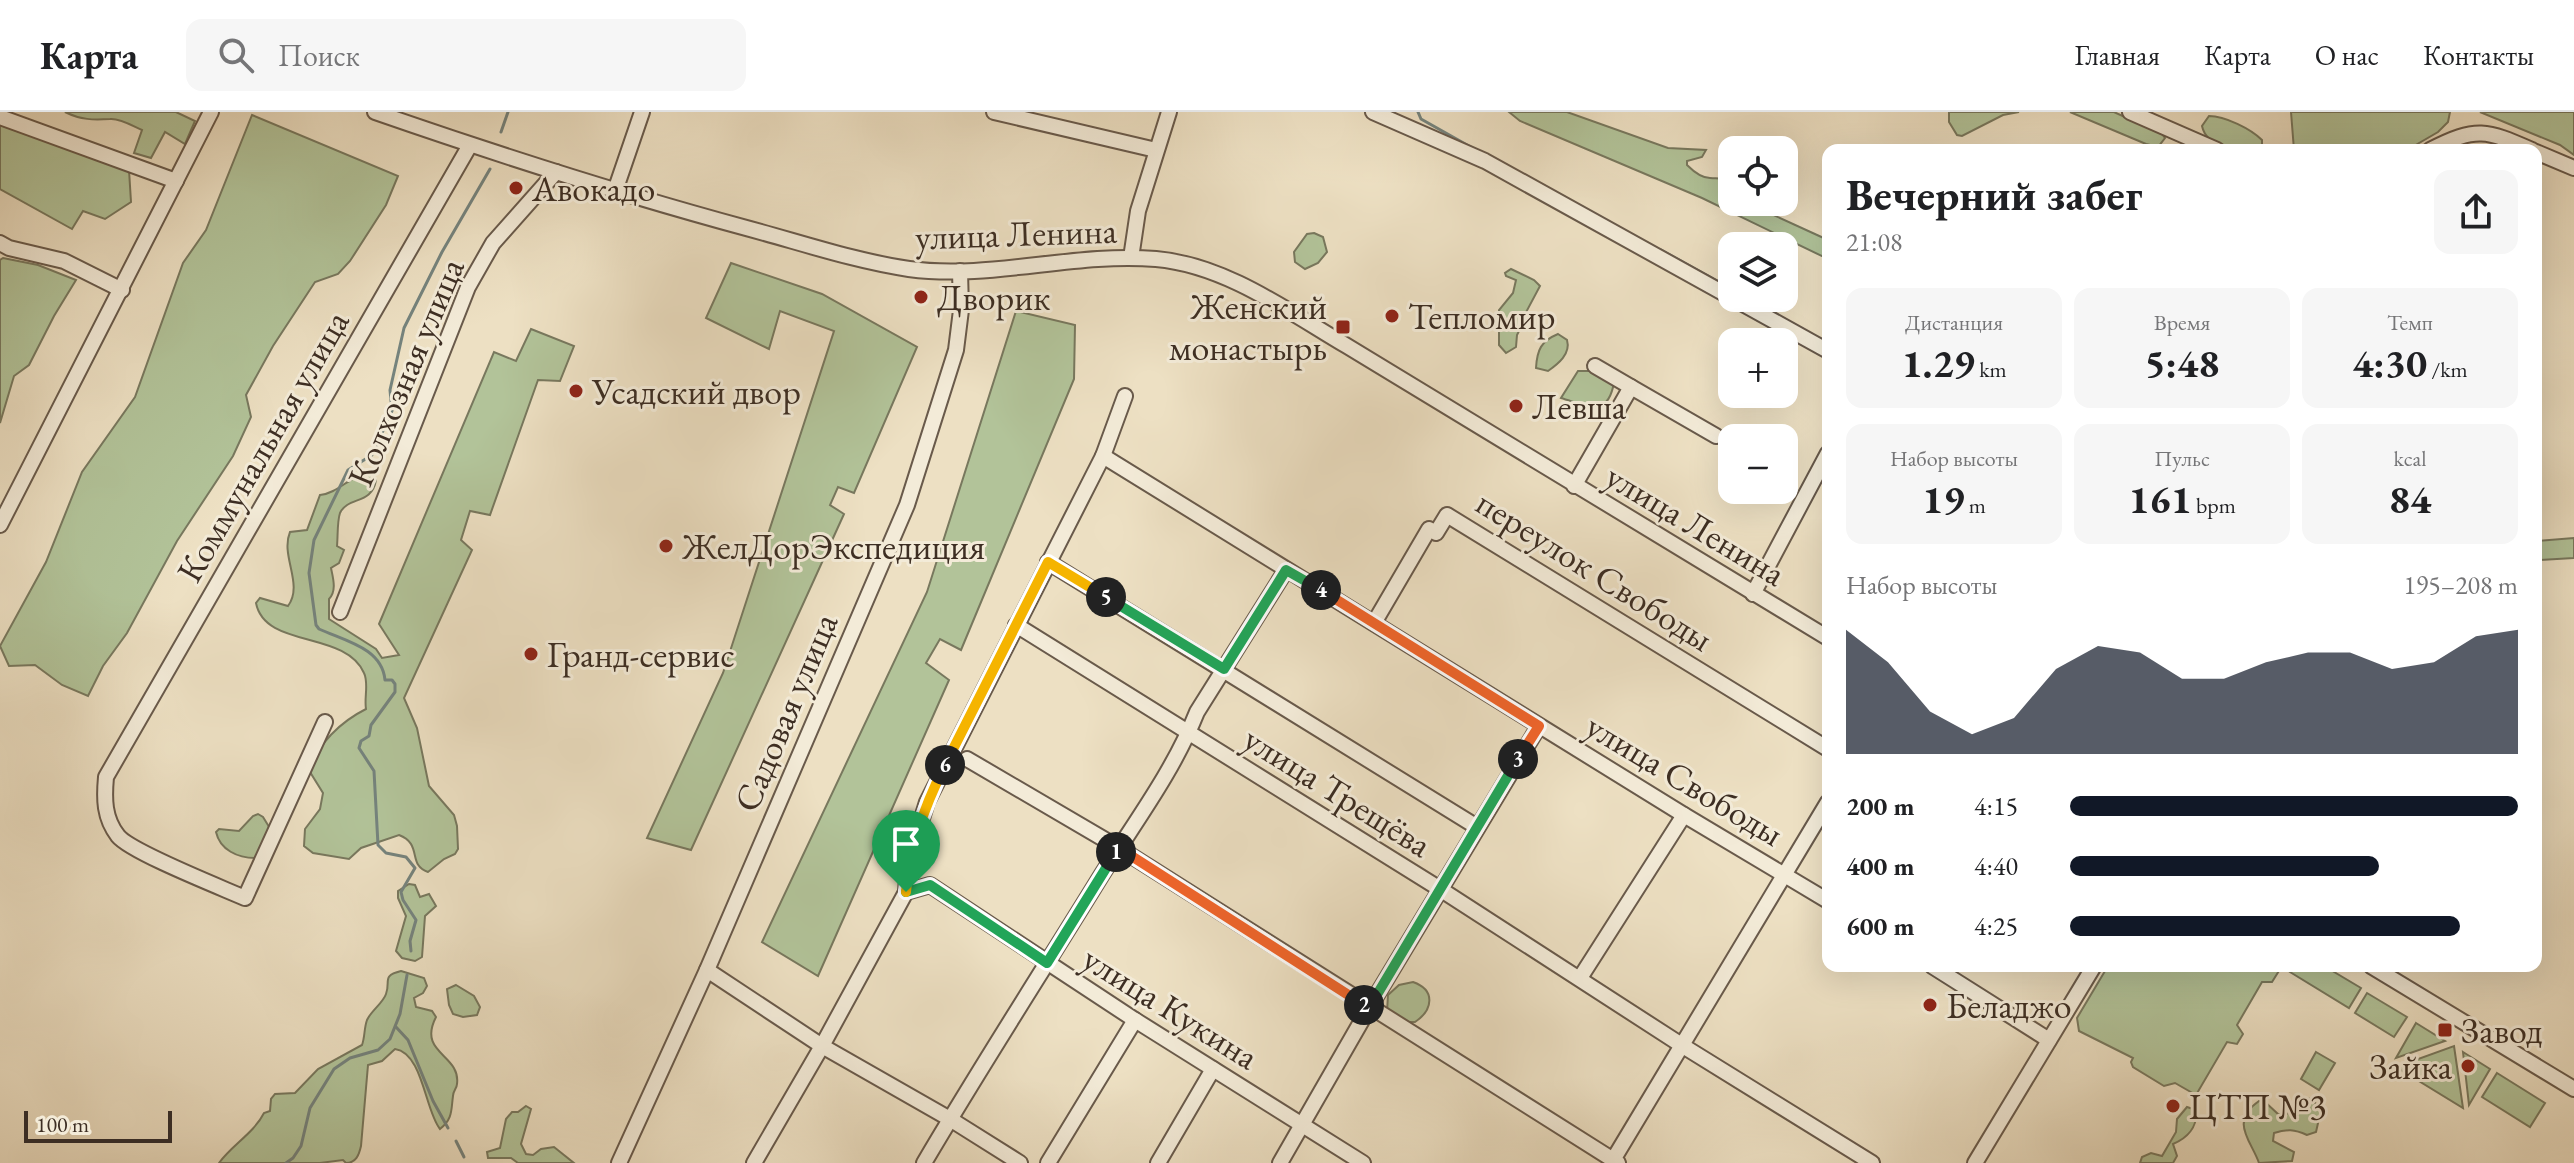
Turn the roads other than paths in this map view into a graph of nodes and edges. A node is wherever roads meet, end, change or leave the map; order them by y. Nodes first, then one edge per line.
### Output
1 (211, 112) edge
2 (375, 112) edge
3 (642, 112) edge
4 (994, 112) edge
5 (1169, 112) edge
6 (1373, 112) edge
7 (2130, 112) edge
8 (0, 117) edge
9 (2203, 144) edge
10 (2443, 144) edge
11 (2518, 144) edge
12 (470, 145) junction
13 (1156, 150) junction
14 (2542, 154) edge
15 (2574, 168) edge
16 (556, 172) junction
17 (176, 181) junction
18 (615, 191) junction
19 (0, 243) edge
20 (1131, 258) junction
21 (960, 271) junction
22 (122, 290) junction
23 (1822, 348) edge
24 (1595, 366) dead end
25 (1631, 387) junction
26 (1125, 396) dead end
27 (1716, 436) dead end
28 (1103, 456) junction
29 (1822, 464) edge
30 (1574, 486) junction
31 (0, 525) edge
32 (1048, 562) junction
33 (1286, 570) junction
34 (1753, 594) junction
35 (340, 612) dead end
36 (1374, 623) junction
37 (1016, 625) junction
38 (1822, 634) edge
39 (1224, 669) junction
40 (325, 722) dead end
41 (1539, 726) junction
42 (1188, 733) junction
43 (1822, 745) edge
44 (967, 759) dead end
45 (1822, 812) edge
46 (1684, 815) junction
47 (1477, 827) junction
48 (1119, 848) junction
49 (1784, 873) junction
50 (1440, 889) junction
51 (906, 892) junction
52 (1822, 897) edge
53 (1047, 963) junction
54 (707, 970) junction
55 (1941, 972) edge
56 (2090, 972) edge
57 (2381, 972) edge
58 (1580, 978) junction
59 (1369, 1008) junction
60 (1135, 1020) junction
61 (2049, 1040) junction
62 (822, 1046) junction
63 (1683, 1046) junction
64 (1213, 1069) junction
65 (2574, 1089) edge
66 (950, 1119) junction
67 (1302, 1125) junction
68 (1611, 1161) edge
69 (619, 1163) edge
70 (754, 1163) edge
71 (924, 1163) edge
72 (1020, 1163) edge
73 (1048, 1163) edge
74 (1158, 1163) edge
75 (1280, 1163) edge
76 (1363, 1163) edge
77 (1872, 1163) edge
78 (1975, 1163) edge

1 - 17 street
2 - 12 street, улица Ленина
3 - 18 street
4 - 13 street
5 - 13 street
6 - 23 street
7 - 9 street
8 - 17 street
10 - 11 street
12 - 16 street, улица Ленина
12 - 40 street, Коммунальная улица
13 - 20 street
14 - 15 street
16 - 18 street, улица Ленина
16 - 35 street, Колхозная улица
17 - 22 street
18 - 21 street, улица Ленина
19 - 22 street
20 - 21 street, улица Ленина
20 - 30 street, улица Ленина
21 - 54 street, Садовая улица
22 - 31 street
24 - 25 street
25 - 27 street
25 - 30 street, улица Ленина
26 - 28 street
28 - 32 street
28 - 33 street, улица Свободы
29 - 34 street
30 - 34 street, улица Ленина
32 - 37 street
32 - 39 street
33 - 36 street, улица Свободы
33 - 39 street
34 - 38 street, улица Ленина
36 - 41 street, улица Свободы
36 - 43 street, переулок Свободы
37 - 42 street, улица Трещёва
37 - 51 street
39 - 42 street
39 - 47 street
41 - 46 street, улица Свободы
41 - 47 street
42 - 48 street
42 - 50 street, улица Трещёва
44 - 48 street
45 - 49 street
46 - 49 street, улица Свободы
46 - 58 street
47 - 50 street
48 - 53 street
48 - 59 street
49 - 52 street, улица Свободы
49 - 63 street
50 - 58 street, улица Трещёва
50 - 59 street
51 - 53 street, улица Кукина
51 - 62 street
53 - 60 street, улица Кукина
53 - 66 street
54 - 62 street
54 - 69 street, Садовая улица
55 - 61 street
56 - 61 street
57 - 65 street
58 - 63 street, улица Трещёва
59 - 67 street
59 - 68 street
60 - 64 street, улица Кукина
60 - 73 street
61 - 78 street
62 - 66 street
62 - 70 street
63 - 68 street
63 - 77 street, улица Трещёва
64 - 67 street, улица Кукина
64 - 74 street
66 - 71 street
66 - 72 street
67 - 75 street
67 - 76 street, улица Кукина

